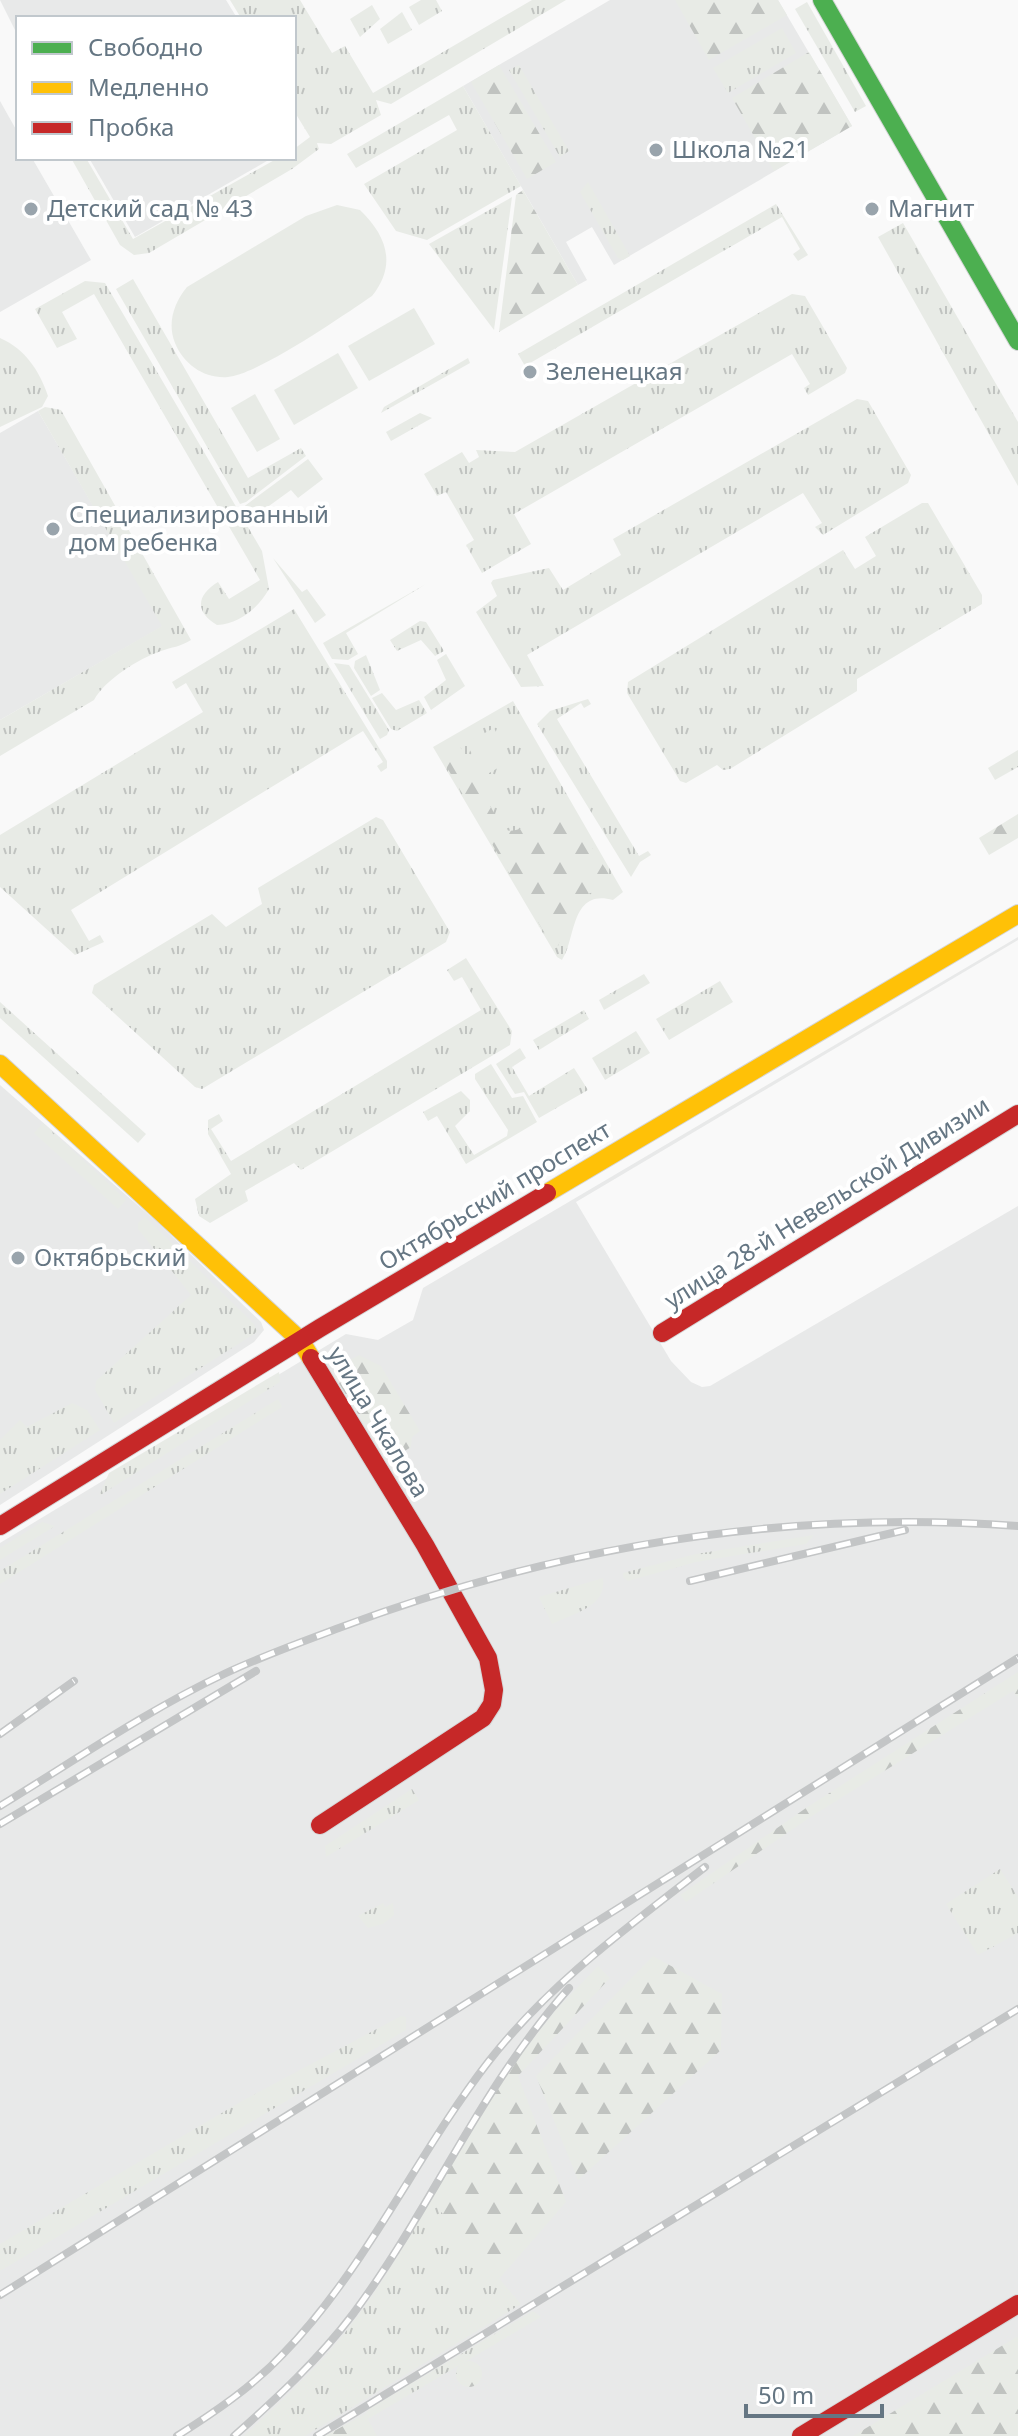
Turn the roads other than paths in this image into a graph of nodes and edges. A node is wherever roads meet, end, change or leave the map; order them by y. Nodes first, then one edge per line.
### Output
1 (822, 0) edge
2 (1018, 341) edge
3 (1018, 914) edge
4 (0, 1064) edge
5 (1018, 1114) edge
6 (662, 1333) dead end
7 (300, 1340) junction
8 (0, 1526) edge
9 (320, 1825) dead end
10 (1018, 2304) edge
11 (801, 2436) edge

1 - 2 street
3 - 7 street, Октябрьский проспект
4 - 7 street, улица Чкалова
5 - 6 street, улица 28-й Невельской Дивизии
7 - 8 street, Октябрьский проспект
7 - 9 street, улица Чкалова
10 - 11 street

